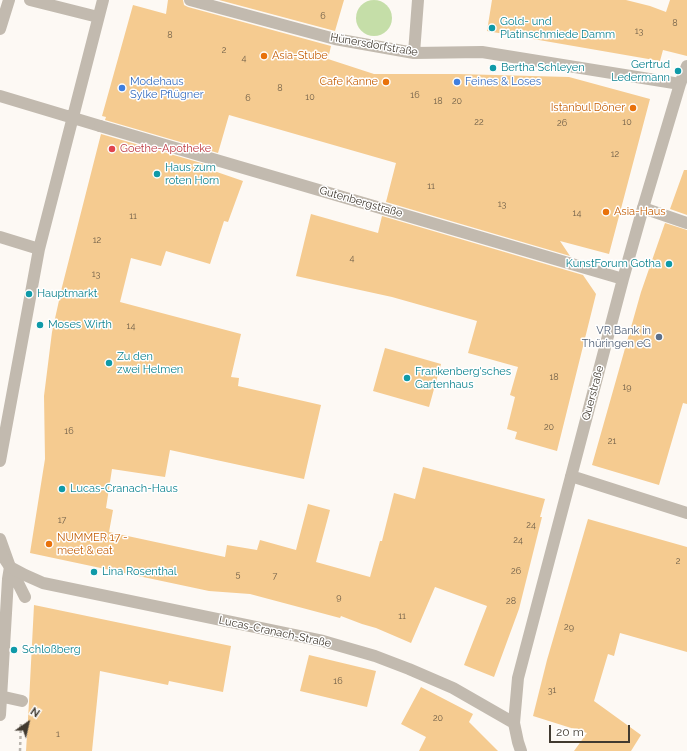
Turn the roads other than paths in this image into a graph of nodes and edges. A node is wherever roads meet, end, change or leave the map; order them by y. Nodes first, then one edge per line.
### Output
1 (9, 0) edge
2 (30, 0) edge
3 (103, 0) edge
4 (190, 0) edge
5 (418, 0) edge
6 (98, 18) junction
7 (0, 29) edge
8 (414, 54) junction
9 (687, 66) edge
10 (680, 84) junction
11 (0, 96) edge
12 (72, 118) junction
13 (642, 208) junction
14 (687, 223) edge
15 (0, 237) edge
16 (39, 249) junction
17 (623, 279) junction
18 (0, 457) edge
19 (0, 461) edge
20 (571, 476) junction
21 (687, 513) edge
22 (0, 539) edge
23 (0, 552) edge
24 (10, 567) junction
25 (25, 597) dead end
26 (0, 696) edge
27 (22, 701) dead end
28 (0, 715) edge
29 (514, 723) junction
30 (521, 751) edge

1 - 7 street
2 - 6 street
3 - 6 street
4 - 8 street, Hünersdorfstraße
5 - 8 street
6 - 12 street
8 - 10 street, Hünersdorfstraße
9 - 10 street, Querstraße
10 - 13 street, Querstraße
11 - 12 street
12 - 16 street
12 - 17 street, Gutenbergstraße
13 - 14 street
13 - 17 street, Querstraße
15 - 16 street
16 - 18 street
17 - 20 street, Querstraße
18 - 19 street
20 - 21 street
20 - 29 street, Querstraße
22 - 24 street
23 - 24 street
24 - 25 street
24 - 26 street
24 - 29 street, Lucas-Cranach-Straße
26 - 27 street
26 - 28 street
29 - 30 street, Querstraße

